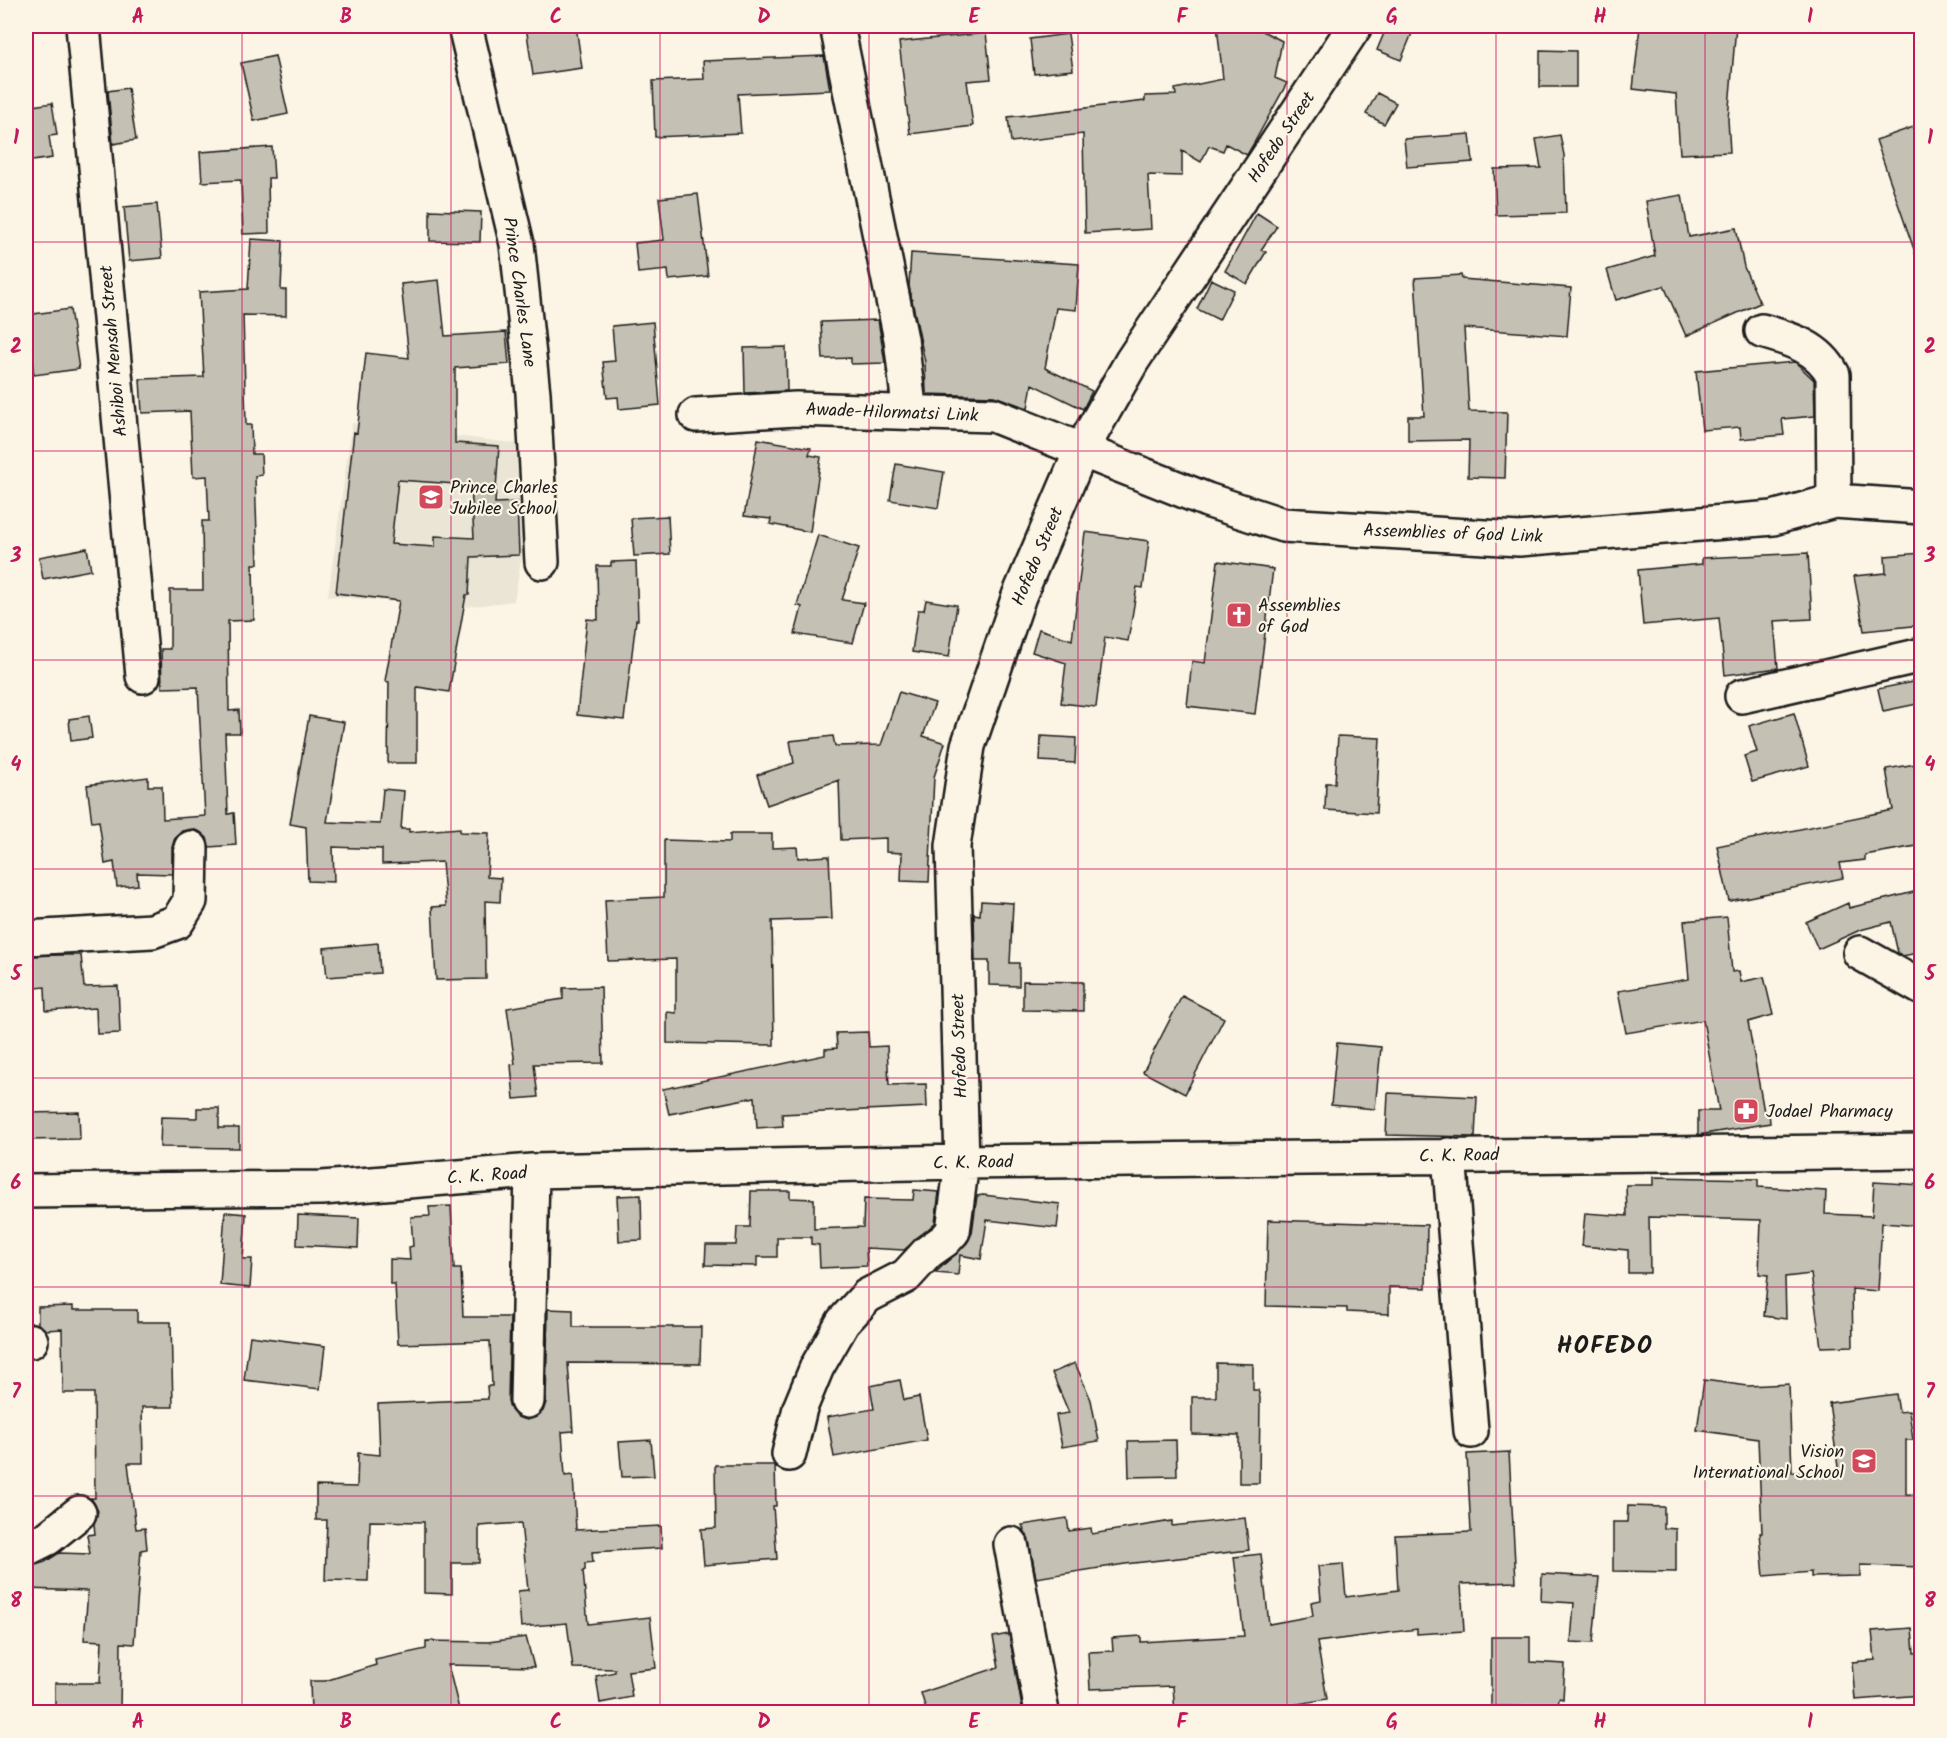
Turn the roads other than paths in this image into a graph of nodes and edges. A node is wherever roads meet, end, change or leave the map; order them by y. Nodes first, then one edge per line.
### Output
1 (83, 26) edge
2 (465, 26) edge
3 (837, 26) edge
4 (1354, 26) edge
5 (1762, 331) dead end
6 (906, 412) junction
7 (696, 415) dead end
8 (1082, 450) junction
9 (1834, 501) junction
10 (1922, 507) edge
11 (542, 562) dead end
12 (1922, 655) edge
13 (142, 676) dead end
14 (1742, 696) dead end
15 (191, 848) dead end
16 (26, 939) edge
17 (1860, 953) dead end
18 (1922, 988) edge
19 (1922, 1151) edge
20 (1449, 1155) junction
21 (962, 1162) junction
22 (532, 1171) junction
23 (26, 1191) edge
24 (526, 1401) dead end
25 (1471, 1431) dead end
26 (789, 1454) dead end
27 (79, 1513) dead end
28 (1011, 1544) dead end
29 (26, 1549) edge
30 (1042, 1713) edge

1 - 13 street, Ashiboi Mensah Street
2 - 11 street, Prince Charles Lane
3 - 6 street
4 - 8 street, Hofedo Street
5 - 9 street
6 - 7 street, Awade-Hilormatsi Link
6 - 8 street, Awade-Hilormatsi Link
8 - 9 street, Assemblies of God Link
8 - 21 street, Hofedo Street
9 - 10 street, Assemblies of God Link
12 - 14 street
15 - 16 street
17 - 18 street
19 - 20 street, C. K. Road
20 - 21 street, C. K. Road
20 - 25 street
21 - 22 street, C. K. Road
21 - 26 street, Hofedo Street
22 - 23 street, C. K. Road
22 - 24 street
27 - 29 street
28 - 30 street

